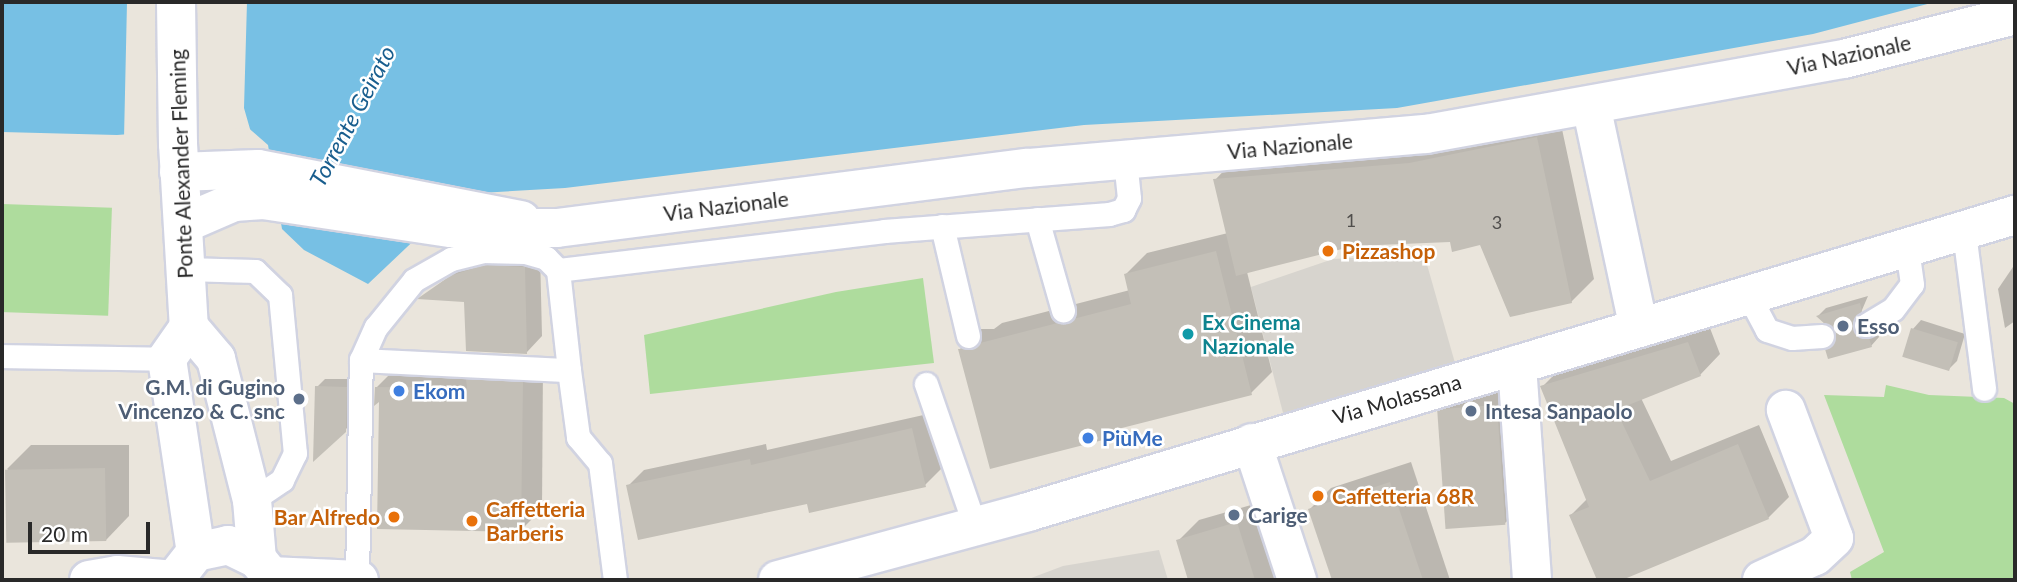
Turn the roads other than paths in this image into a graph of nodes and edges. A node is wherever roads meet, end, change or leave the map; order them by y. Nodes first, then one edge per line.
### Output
1 (176, 2) edge
2 (2015, 15) edge
3 (1591, 105) junction
4 (178, 158) junction
5 (1125, 161) junction
6 (2015, 215) edge
7 (1037, 219) junction
8 (183, 224) junction
9 (942, 226) junction
10 (557, 228) junction
11 (1964, 232) junction
12 (1906, 249) junction
13 (185, 269) junction
14 (558, 270) junction
15 (1750, 298) junction
16 (1063, 310) dead end
17 (1866, 325) dead end
18 (189, 327) junction
19 (1639, 328) junction
20 (968, 336) dead end
21 (1822, 337) dead end
22 (2, 356) edge
23 (167, 359) junction
24 (361, 360) junction
25 (1517, 365) junction
26 (569, 370) junction
27 (926, 384) dead end
28 (1984, 389) dead end
29 (1786, 410) dead end
30 (1252, 443) junction
31 (253, 500) junction
32 (975, 526) junction
33 (181, 571) edge
34 (266, 572) edge
35 (1778, 578) edge
36 (89, 580) edge
37 (358, 580) edge
38 (615, 580) edge
39 (778, 580) edge
40 (1297, 580) edge
41 (1532, 580) edge

1 - 4 main road, Ponte Alexander Fleming
2 - 3 main road, Via Nazionale
3 - 5 main road, Via Nazionale
3 - 19 main road
4 - 8 main road, Ponte Alexander Fleming
4 - 10 main road, Via Nazionale
5 - 7 lane
5 - 10 main road, Via Nazionale
6 - 11 main road, Via Molassana
7 - 9 lane
7 - 16 lane
8 - 10 main road, Via Nazionale
8 - 13 main road, Ponte Alexander Fleming
9 - 14 lane
9 - 20 lane
11 - 12 main road, Via Molassana
11 - 28 lane
12 - 15 main road, Via Molassana
12 - 17 lane
13 - 18 main road, Ponte Alexander Fleming
13 - 31 lane
14 - 24 lane
14 - 26 lane
15 - 19 main road, Via Molassana
15 - 21 lane
18 - 23 main road
18 - 31 main road
19 - 25 main road, Via Molassana
22 - 23 lane
23 - 33 main road
24 - 26 lane
24 - 37 lane
25 - 30 main road, Via Molassana
25 - 41 main road
26 - 38 lane
27 - 32 lane
29 - 35 main road
30 - 32 main road, Via Molassana
30 - 40 main road
31 - 34 main road
32 - 39 main road, Via Molassana
33 - 34 main road
33 - 36 main road
34 - 37 main road

